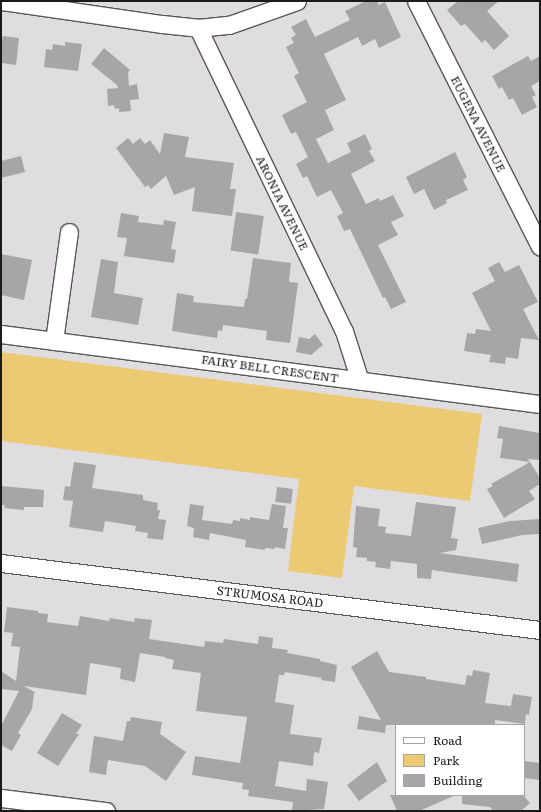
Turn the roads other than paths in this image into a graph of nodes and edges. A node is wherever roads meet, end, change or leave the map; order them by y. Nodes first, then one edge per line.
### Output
1 (2, 1) edge
2 (296, 1) edge
3 (416, 1) edge
4 (198, 28) junction
5 (70, 232) dead end
6 (540, 247) edge
7 (1, 334) edge
8 (54, 341) junction
9 (360, 381) junction
10 (540, 404) edge
11 (1, 563) edge
12 (540, 630) edge
13 (1, 798) edge
14 (106, 811) edge

1 - 4 street
2 - 4 street
3 - 6 street, EUGENA AVENUE
4 - 9 street, ARONIA AVENUE
5 - 8 street
7 - 8 street, FAIRY BELL CRESCENT
8 - 9 street, FAIRY BELL CRESCENT
9 - 10 street, FAIRY BELL CRESCENT
11 - 12 street, STRUMOSA ROAD
13 - 14 street

